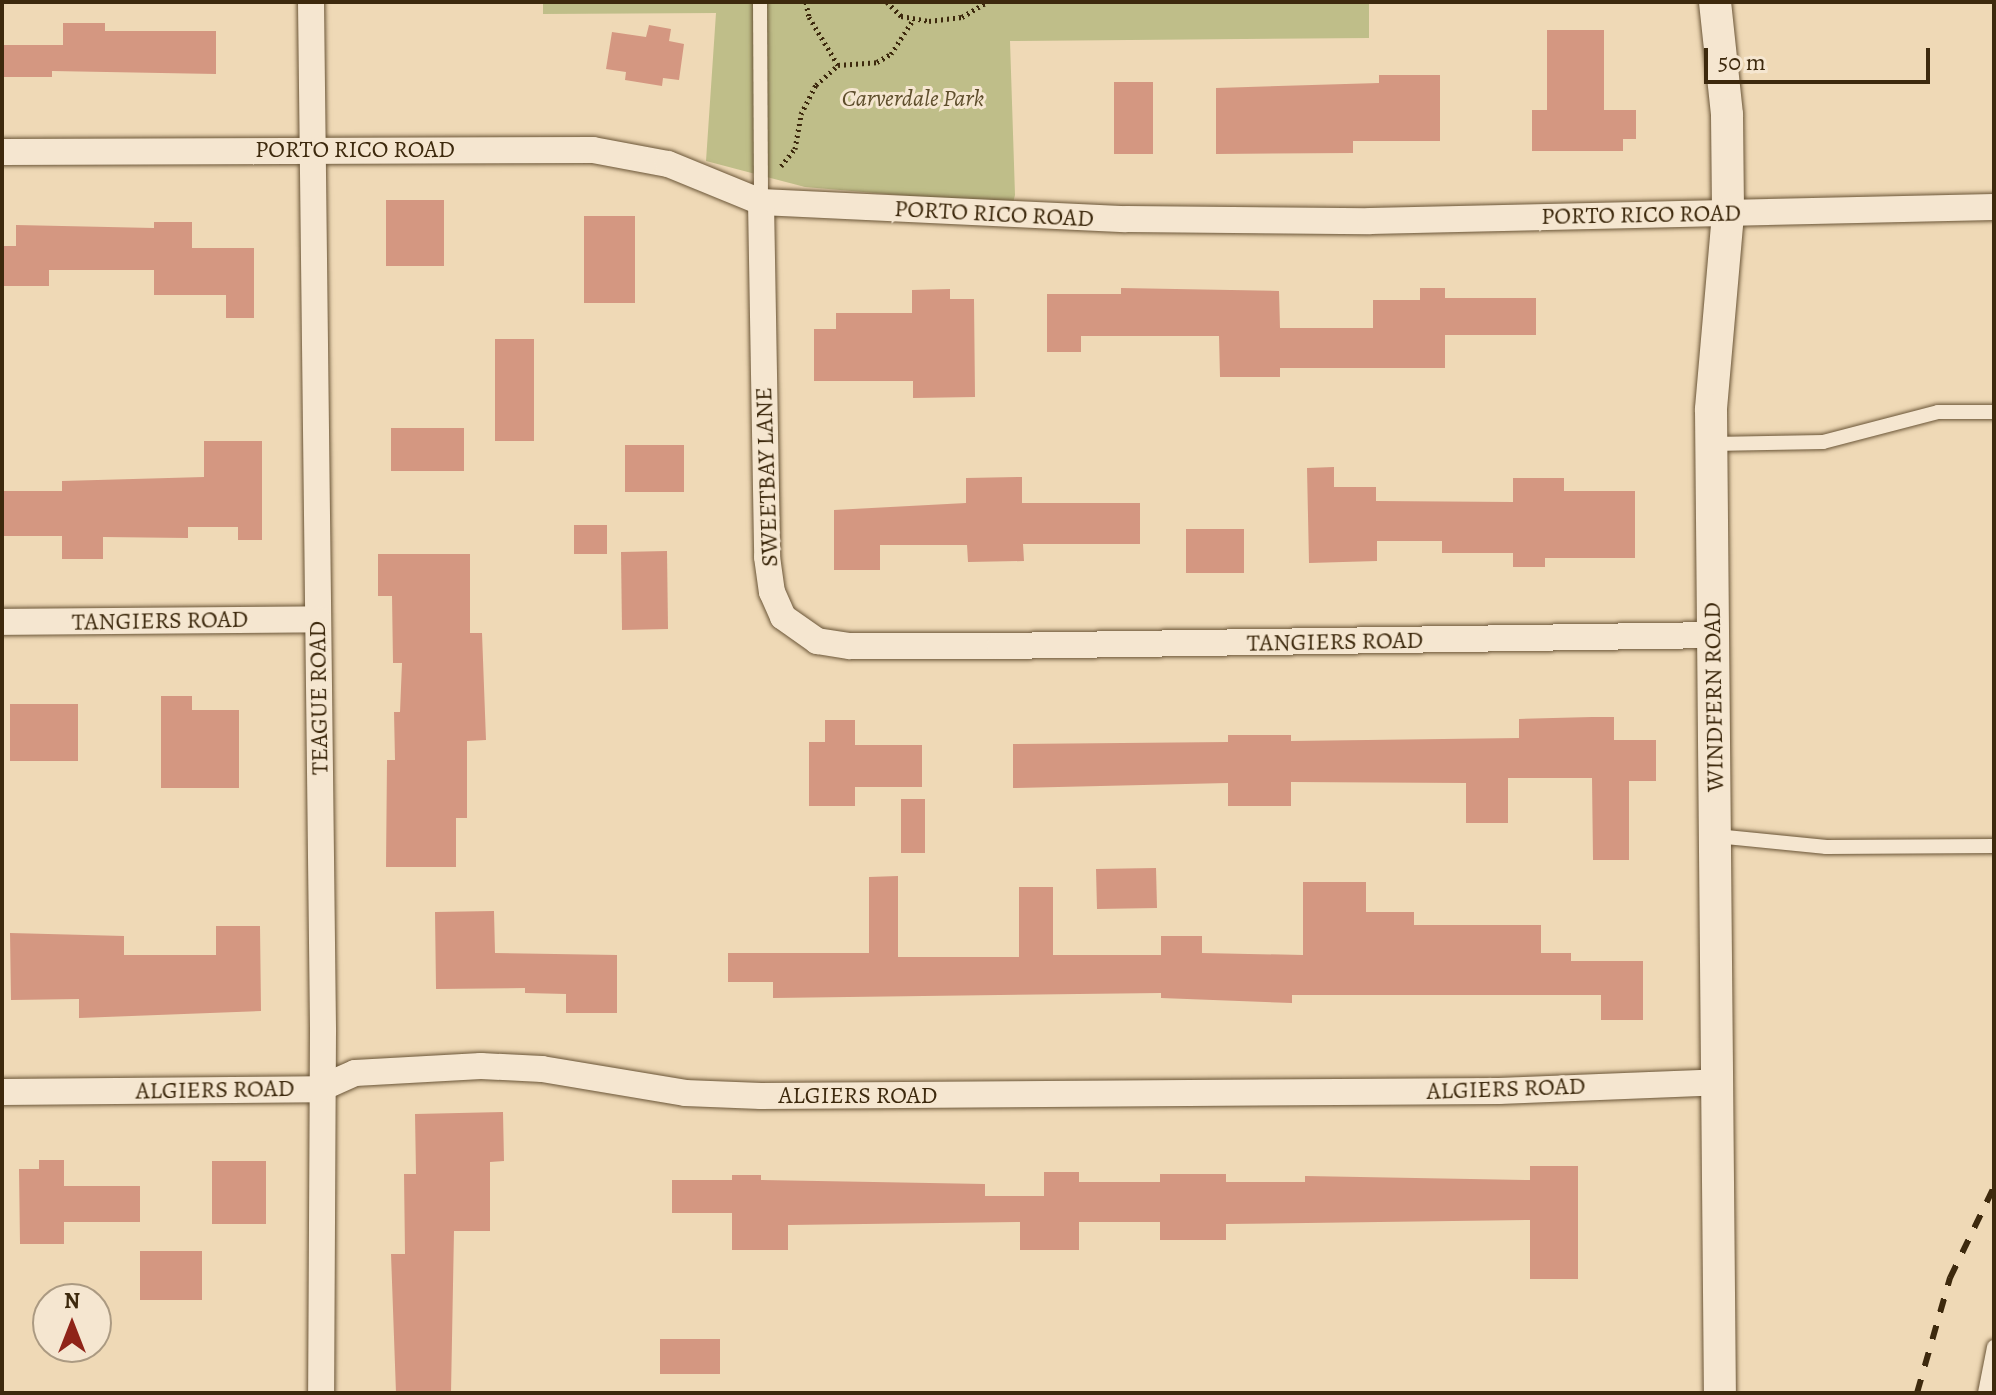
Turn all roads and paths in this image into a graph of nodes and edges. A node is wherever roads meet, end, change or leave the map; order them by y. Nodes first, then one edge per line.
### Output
1 (311, 2) edge
2 (760, 2) edge
3 (806, 2) edge
4 (887, 2) edge
5 (987, 2) edge
6 (1715, 2) edge
7 (913, 20) junction
8 (838, 65) junction
9 (314, 151) junction
10 (2, 152) edge
11 (787, 162) dead end
12 (761, 202) junction
13 (1994, 207) edge
14 (1728, 214) junction
15 (1994, 412) edge
16 (1712, 444) junction
17 (318, 619) junction
18 (2, 622) edge
19 (1714, 635) junction
20 (956, 646) joint
21 (1716, 836) junction
22 (1994, 846) edge
23 (1719, 1082) junction
24 (319, 1089) junction
25 (2, 1092) edge
26 (1994, 1347) edge
27 (321, 1393) edge
28 (1720, 1393) edge
29 (1985, 1393) edge

1 - 9 street, TEAGUE ROAD
2 - 12 lane
3 - 8 path
4 - 7 path
5 - 7 path
6 - 14 street, WINDFERN ROAD
7 - 8 path
8 - 11 path
9 - 10 street, PORTO RICO ROAD
9 - 12 street, PORTO RICO ROAD
9 - 17 street, TEAGUE ROAD
12 - 14 street, PORTO RICO ROAD
12 - 20 street, SWEETBAY LANE
13 - 14 street, PORTO RICO ROAD
14 - 16 street, WINDFERN ROAD
15 - 16 lane
16 - 19 street, WINDFERN ROAD
17 - 18 street, TANGIERS ROAD
17 - 24 street, TEAGUE ROAD
19 - 20 street, TANGIERS ROAD
19 - 21 street, WINDFERN ROAD
21 - 22 lane
21 - 23 street, WINDFERN ROAD
23 - 24 street, ALGIERS ROAD
23 - 28 street, WINDFERN ROAD
24 - 25 street, ALGIERS ROAD
24 - 27 street, TEAGUE ROAD
26 - 29 lane

